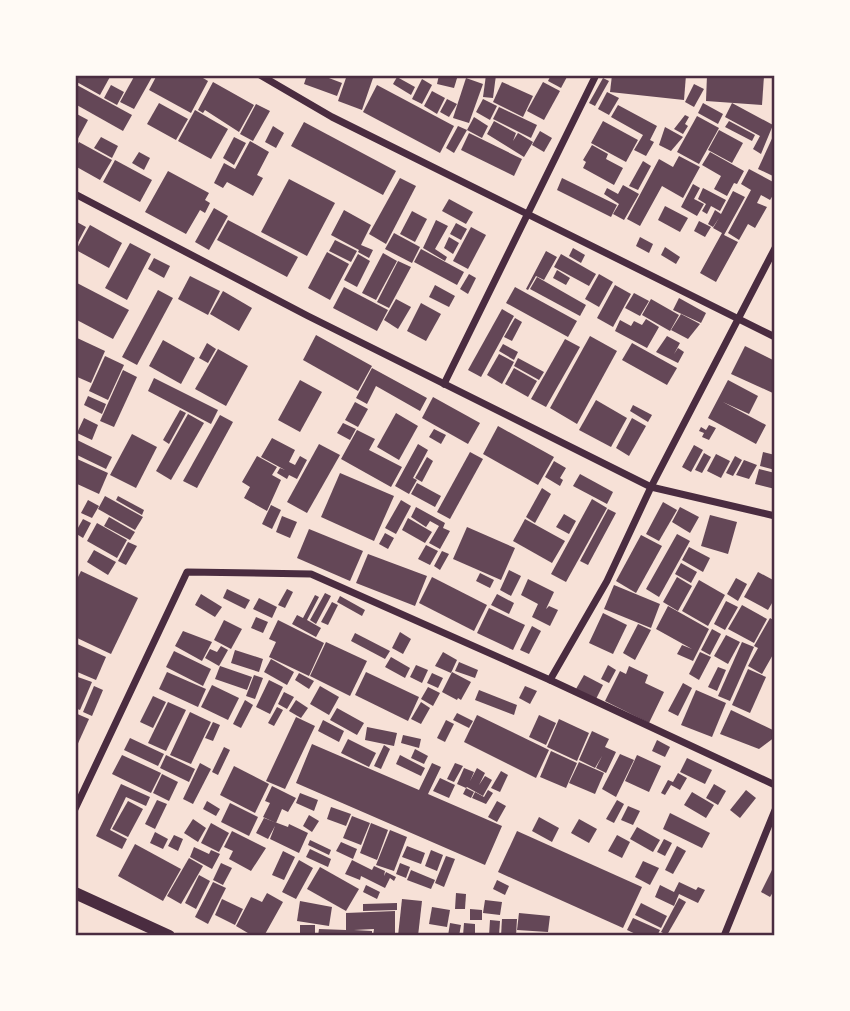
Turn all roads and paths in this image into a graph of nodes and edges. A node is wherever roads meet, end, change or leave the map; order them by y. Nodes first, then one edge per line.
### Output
1 (260, 75) edge
2 (596, 75) edge
3 (75, 194) edge
4 (529, 214) junction
5 (775, 248) edge
6 (738, 319) junction
7 (775, 337) edge
8 (444, 384) junction
9 (652, 486) junction
10 (775, 516) edge
11 (550, 680) junction
12 (775, 785) edge
13 (75, 809) edge
14 (775, 810) edge
15 (75, 893) edge
16 (169, 936) edge
17 (724, 936) edge

1 - 4 street
2 - 4 street
3 - 8 street
4 - 6 street
4 - 8 street
5 - 6 street
6 - 7 street
6 - 9 street
8 - 9 street
9 - 10 street
9 - 11 street
11 - 12 street
11 - 13 street
14 - 17 street
15 - 16 street

